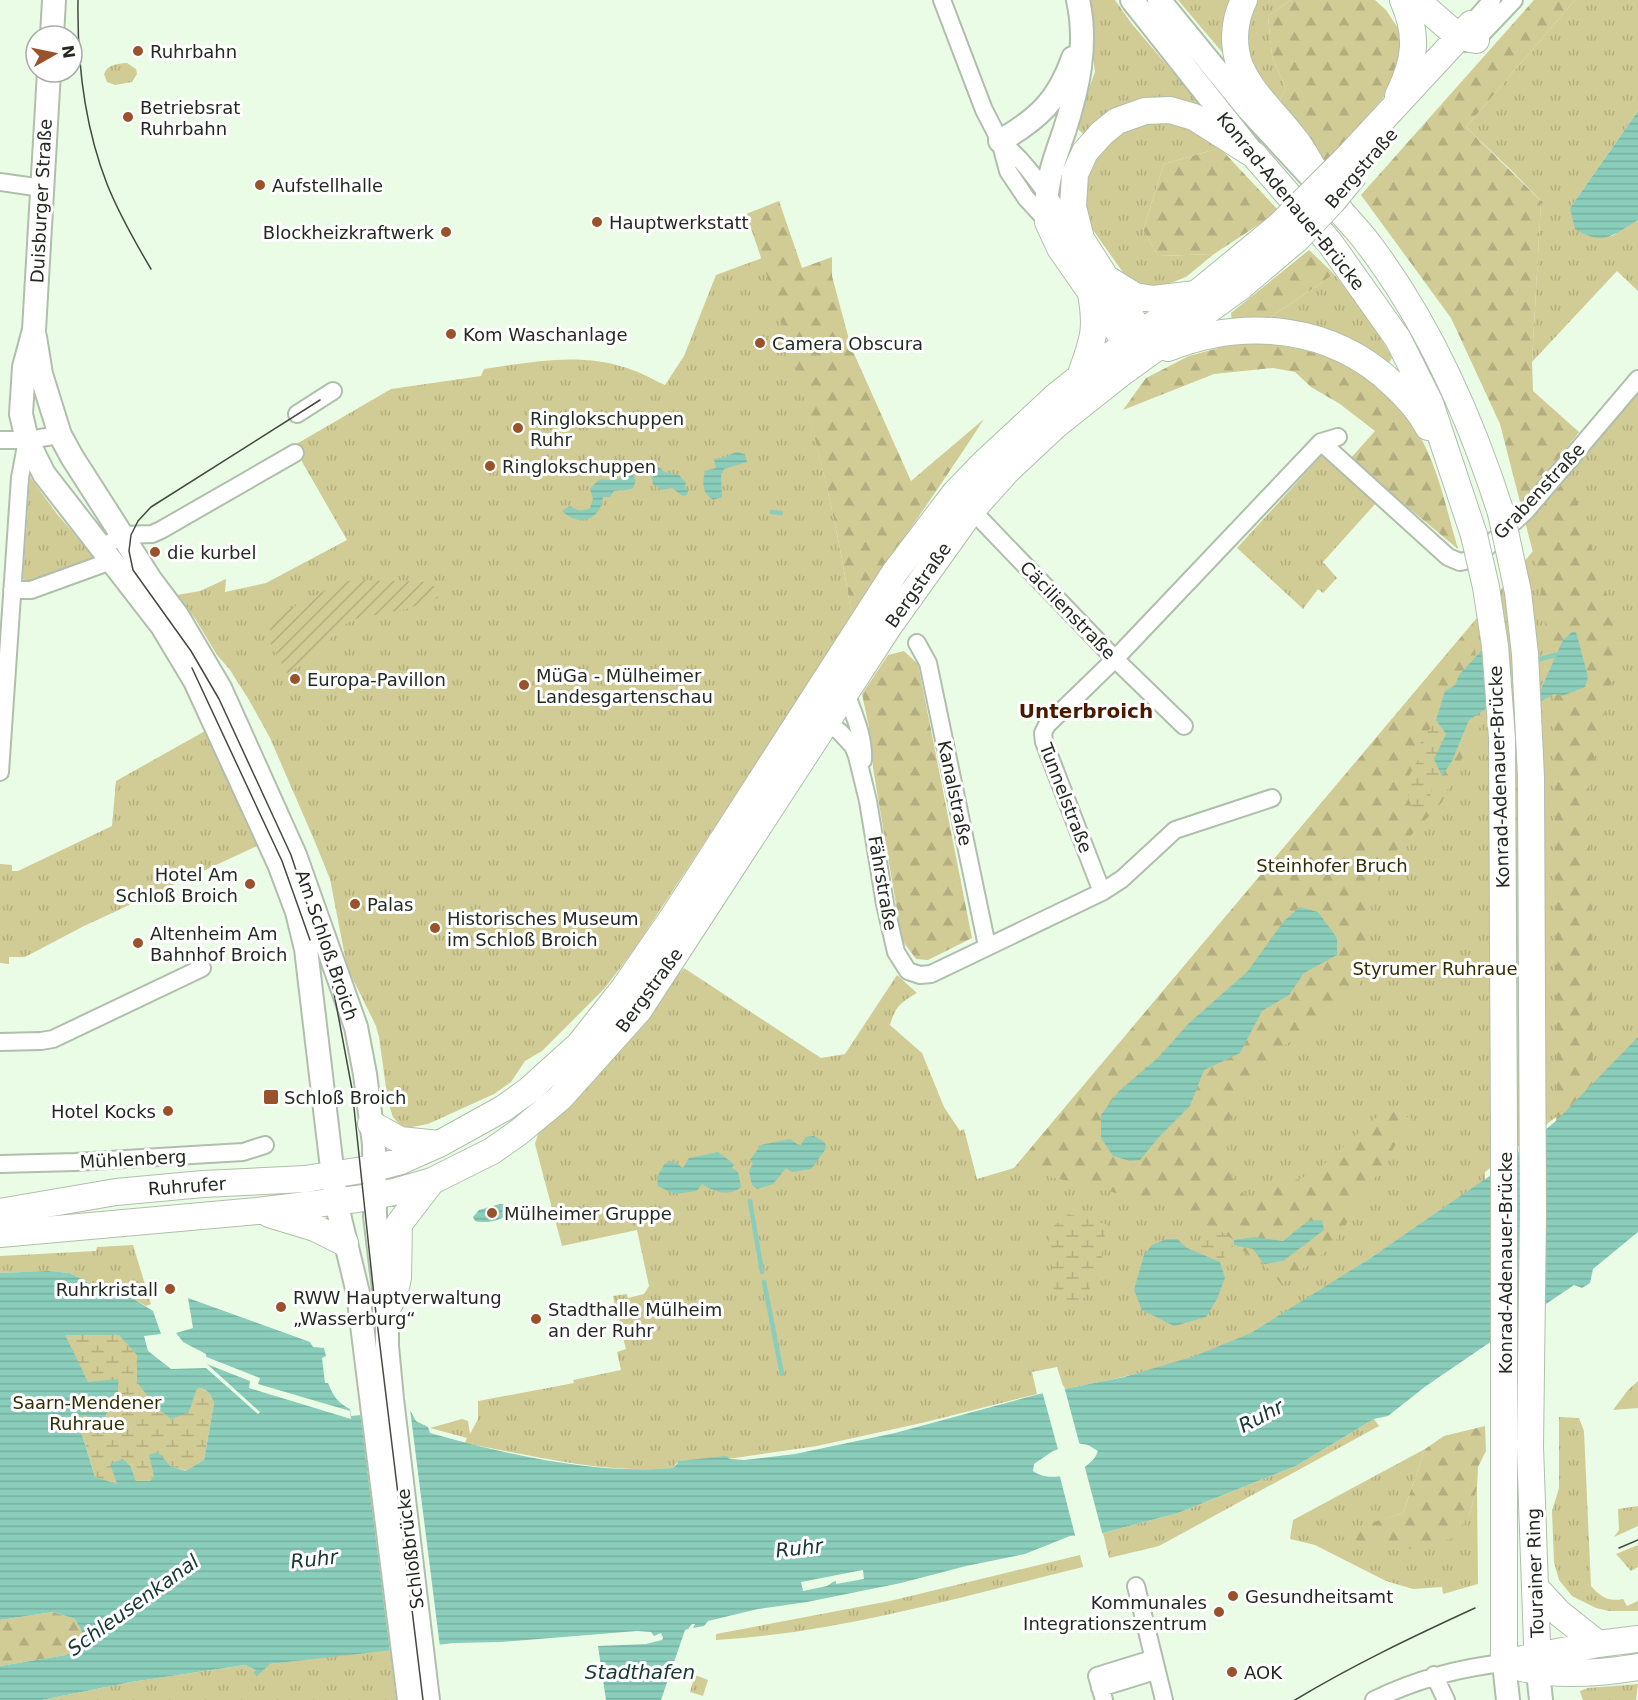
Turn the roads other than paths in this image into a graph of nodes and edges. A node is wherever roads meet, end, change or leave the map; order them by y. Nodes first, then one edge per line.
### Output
1 (54, 0) edge
2 (942, 0) edge
3 (1078, 0) edge
4 (1132, 0) edge
5 (1159, 0) edge
6 (1244, 0) edge
7 (1403, 0) edge
8 (1416, 0) edge
9 (1444, 0) edge
10 (1492, 0) edge
11 (1514, 0) edge
12 (53, 24) edge
13 (1082, 32) junction
14 (1469, 34) junction
15 (48, 84) edge
16 (1391, 110) junction
17 (1000, 141) junction
18 (1254, 155) junction
19 (1350, 167) junction
20 (0, 182) edge
21 (42, 188) junction
22 (1046, 196) junction
23 (1332, 201) junction
24 (1048, 222) junction
25 (1289, 232) junction
26 (1081, 239) junction
27 (1099, 285) junction
28 (1197, 294) junction
29 (34, 330) junction
30 (1138, 345) junction
31 (1080, 377) junction
32 (1638, 379) edge
33 (333, 391) dead end
34 (297, 414) dead end
35 (60, 435) junction
36 (1338, 437) dead end
37 (0, 440) edge
38 (27, 440) junction
39 (1321, 442) junction
40 (295, 453) dead end
41 (1459, 488) junction
42 (963, 501) junction
43 (123, 535) junction
44 (106, 555) junction
45 (12, 590) junction
46 (5, 624) edge
47 (917, 643) dead end
48 (1115, 659) junction
49 (846, 693) junction
50 (817, 715) junction
51 (1184, 726) dead end
52 (861, 770) junction
53 (0, 772) edge
54 (1272, 798) dead end
55 (1102, 892) junction
56 (987, 946) junction
57 (202, 968) dead end
58 (0, 1042) edge
59 (371, 1124) junction
60 (440, 1144) junction
61 (265, 1145) dead end
62 (0, 1164) edge
63 (375, 1168) junction
64 (333, 1175) junction
65 (432, 1181) junction
66 (374, 1196) junction
67 (336, 1202) junction
68 (0, 1212) edge
69 (257, 1212) junction
70 (0, 1234) edge
71 (345, 1243) junction
72 (386, 1312) junction
73 (382, 1400) junction
74 (1518, 1447) junction
75 (1136, 1586) dead end
76 (1535, 1587) junction
77 (1638, 1639) edge
78 (1599, 1644) junction
79 (1504, 1663) junction
80 (1538, 1663) junction
81 (1154, 1665) junction
82 (1638, 1667) edge
83 (1434, 1675) junction
84 (1100, 1688) edge
85 (409, 1700) edge
86 (428, 1700) edge
87 (1164, 1700) edge
88 (1374, 1700) edge
89 (1446, 1700) edge
90 (1508, 1700) edge
91 (1541, 1700) edge

1 - 12 main road
2 - 17 street
3 - 13 main road
4 - 18 main road, Konrad-Adenauer-Brücke
5 - 23 main road, Konrad-Adenauer-Brücke
6 - 23 main road
7 - 16 main road
8 - 14 main road
9 - 14 main road
10 - 14 street, Bergstraße
11 - 14 street, Bergstraße
13 - 17 main road
13 - 22 main road
14 - 16 main road, Bergstraße
14 - 19 main road, Bergstraße
15 - 21 main road, Duisburger Straße
16 - 19 main road, Bergstraße
17 - 22 street
17 - 24 street
18 - 26 main road
18 - 41 main road, Konrad-Adenauer-Brücke
19 - 25 main road, Bergstraße, bridge
20 - 21 street
21 - 29 main road, Duisburger Straße
22 - 24 main road
22 - 26 street
23 - 74 main road, Konrad-Adenauer-Brücke, bridge
24 - 27 main road
25 - 28 main road, Bergstraße
25 - 30 main road, Bergstraße
26 - 27 main road
27 - 28 main road
27 - 30 main road
27 - 31 main road
28 - 30 main road, Bergstraße
29 - 35 main road, Duisburger Straße
29 - 38 main road, Duisburger Straße
30 - 31 main road, Bergstraße
30 - 41 main road
30 - 42 main road, Bergstraße
31 - 42 main road, Bergstraße
32 - 39 street, Grabenstraße
33 - 34 street
35 - 38 street
35 - 43 main road, Am Schloß Broich
36 - 39 street
37 - 38 street
38 - 44 main road, Am Schloß Broich
38 - 45 street
39 - 48 street
40 - 43 street
41 - 74 main road, Konrad-Adenauer-Brücke, bridge
42 - 48 street, Cäcilienstraße
42 - 49 main road, Bergstraße
42 - 50 main road, Bergstraße
43 - 44 street
43 - 59 main road, Am Schloß Broich
44 - 45 street
44 - 64 main road, Am Schloß Broich
45 - 46 street
46 - 53 street
47 - 56 street, Kanalstraße
48 - 51 street, Cäcilienstraße
48 - 55 street, Tunnelstraße
49 - 50 main road, Bergstraße
49 - 52 street, Fährstraße
50 - 52 street, Fährstraße
50 - 60 main road, Bergstraße
50 - 65 main road, Bergstraße
52 - 56 street, Fährstraße
54 - 55 street
55 - 56 street
57 - 58 street
59 - 60 main road
59 - 63 main road, Am Schloß Broich
60 - 63 main road, Bergstraße
61 - 62 street, Mühlenberg
63 - 64 main road, Ruhrufer
63 - 66 main road, Am Schloß Broich
64 - 67 main road, Am Schloß Broich
64 - 68 main road, Ruhrufer
65 - 66 main road, Bergstraße
65 - 72 main road
66 - 67 main road, Ruhrufer
66 - 72 main road, Am Schloß Broich
67 - 69 main road, Ruhrufer
67 - 71 main road, Am Schloß Broich
69 - 70 main road, Ruhrufer
69 - 71 main road
71 - 73 main road, Am Schloß Broich
72 - 73 main road, Am Schloß Broich
73 - 85 main road, Schloßbrücke
73 - 86 main road, Schloßbrücke
74 - 76 main road, Tourainer Ring
74 - 79 main road, Konrad-Adenauer-Brücke
75 - 81 street
76 - 78 main road
76 - 80 main road, Tourainer Ring
77 - 78 main road
78 - 80 main road
79 - 80 main road
79 - 83 street
79 - 90 main road
80 - 82 main road
80 - 91 main road, Tourainer Ring
81 - 84 street
81 - 87 street
83 - 88 street
83 - 89 street

